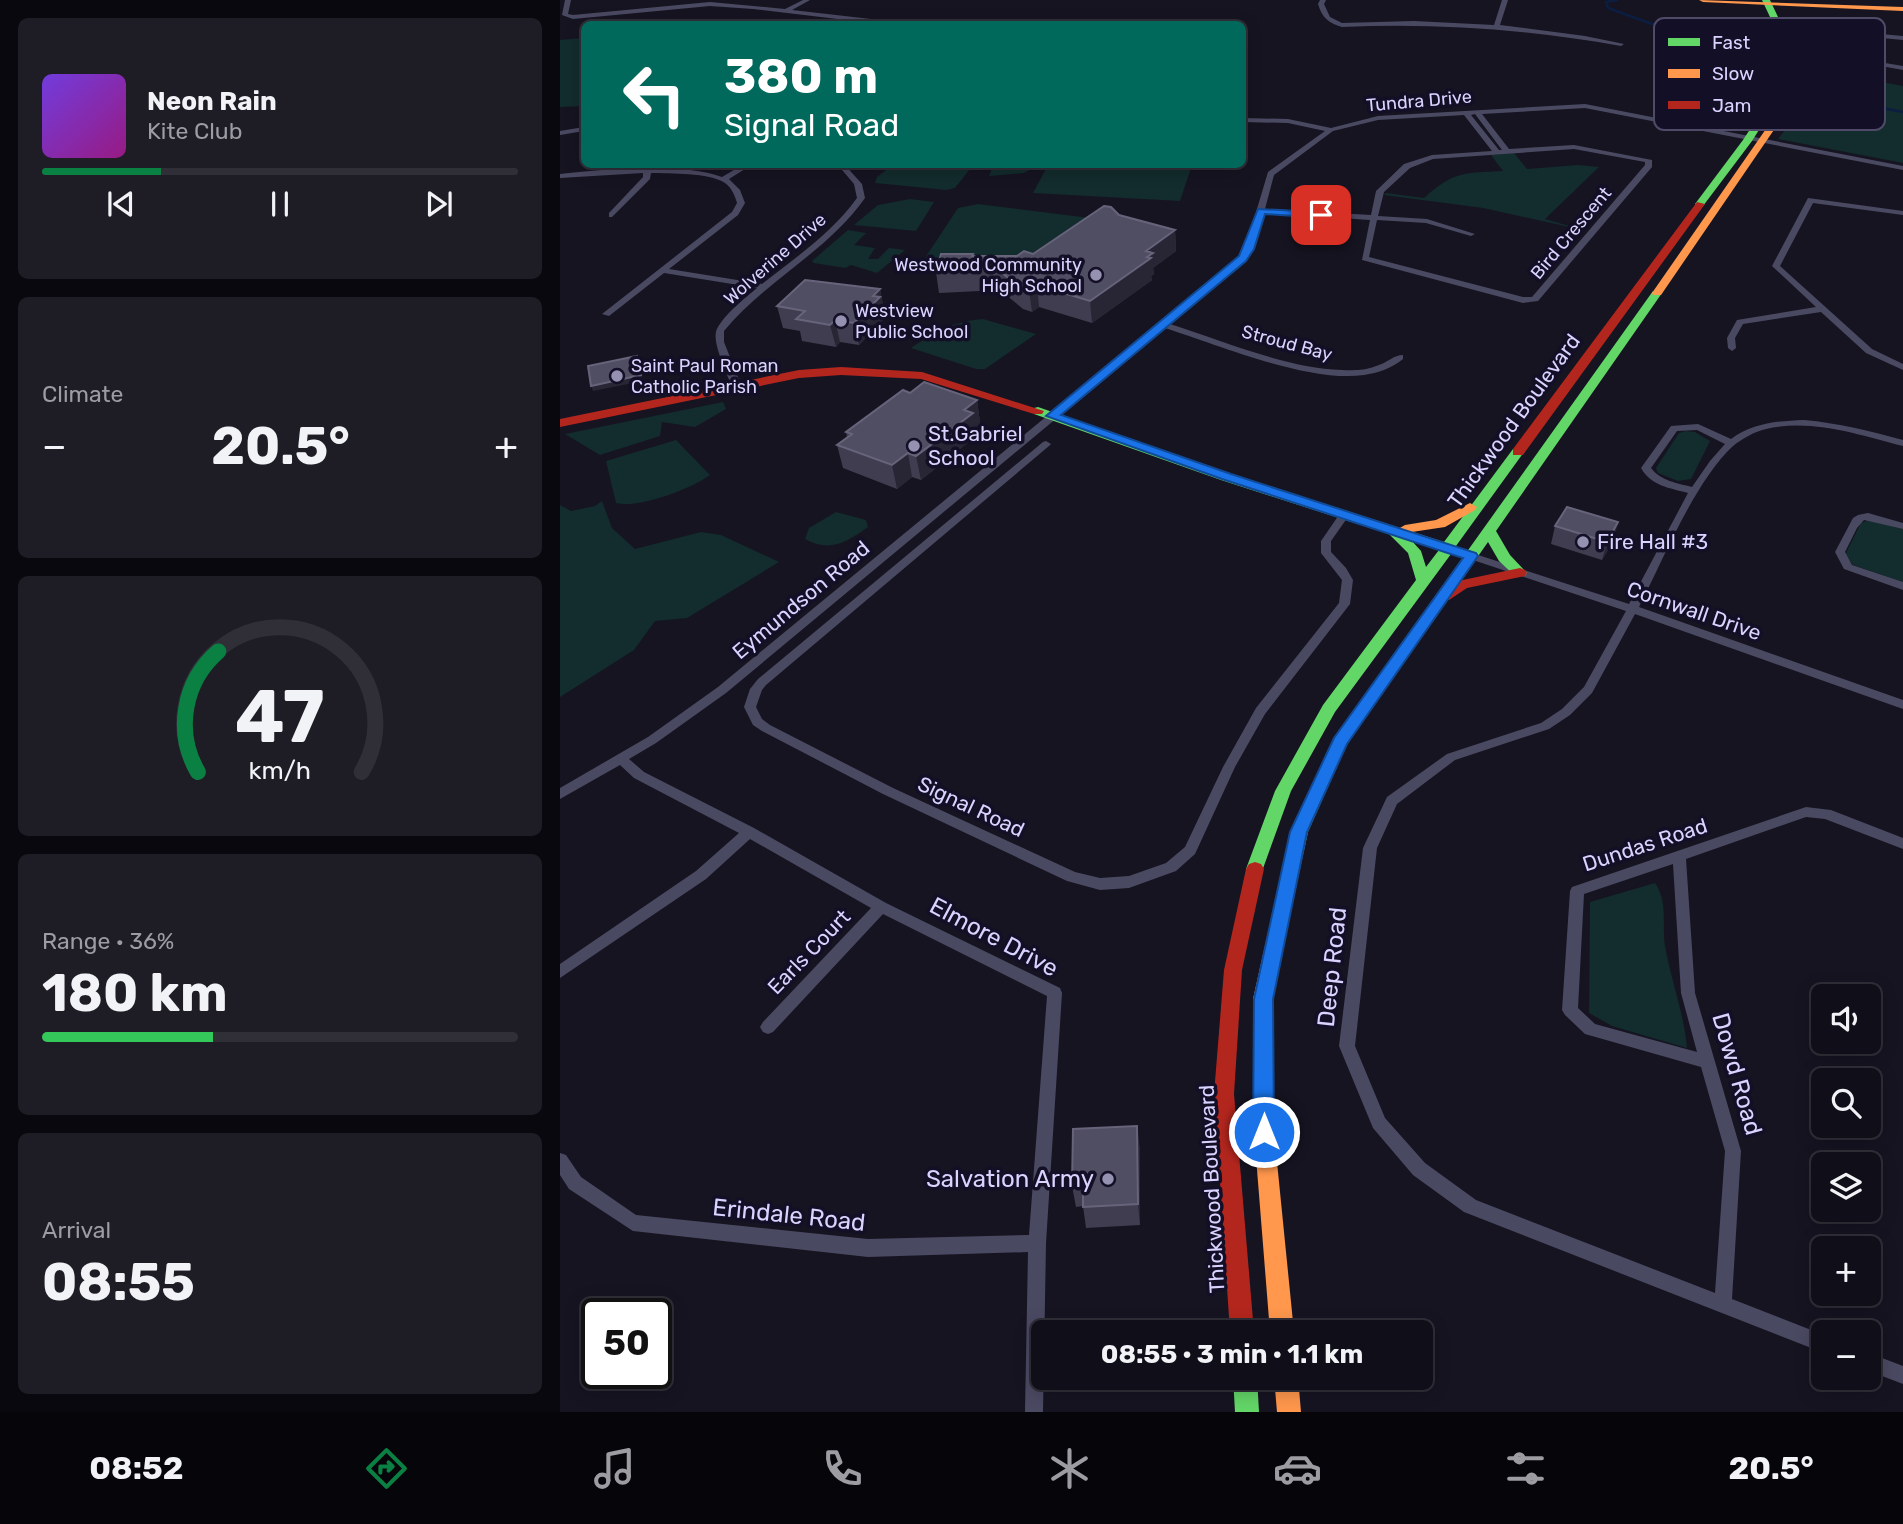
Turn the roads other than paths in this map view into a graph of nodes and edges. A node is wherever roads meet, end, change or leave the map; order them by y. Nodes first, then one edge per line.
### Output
1 (568, 0) edge
2 (807, 0) edge
3 (1324, 0) edge
4 (1504, 0) edge
5 (1703, 0) edge
6 (1774, 1) edge
7 (1903, 9) edge
8 (784, 12) junction
9 (1780, 18) edge
10 (862, 21) edge
11 (1497, 25) junction
12 (1885, 36) edge
13 (1903, 38) edge
14 (1621, 44) dead end
15 (1885, 65) edge
16 (1903, 68) edge
17 (1465, 112) junction
18 (1477, 112) junction
19 (1654, 119) edge
20 (1246, 120) edge
21 (581, 130) edge
22 (1331, 130) junction
23 (1715, 130) edge
24 (1762, 130) edge
25 (1492, 131) junction
26 (1480, 132) junction
27 (560, 133) edge
28 (1758, 138) junction
29 (1496, 151) junction
30 (1506, 151) junction
31 (743, 168) edge
32 (844, 168) edge
33 (1903, 168) edge
34 (647, 172) junction
35 (560, 176) edge
36 (724, 179) junction
37 (1262, 208) junction
38 (1903, 214) edge
39 (612, 215) dead end
40 (1374, 217) junction
41 (1471, 234) dead end
42 (663, 270) junction
43 (764, 287) junction
44 (1821, 309) junction
45 (606, 314) dead end
46 (1164, 325) junction
47 (1732, 348) dead end
48 (1401, 357) dead end
49 (1903, 367) edge
50 (736, 385) junction
51 (1053, 416) junction
52 (560, 423) edge
53 (1730, 442) junction
54 (1903, 443) edge
55 (1046, 444) dead end
56 (983, 474) junction
57 (1002, 481) junction
58 (1694, 491) junction
59 (1484, 497) junction
60 (1345, 514) junction
61 (1903, 526) edge
62 (1390, 528) junction
63 (1489, 531) junction
64 (1447, 548) junction
65 (1471, 556) junction
66 (1520, 573) junction
67 (1423, 580) junction
68 (1903, 586) edge
69 (1437, 604) junction
70 (1632, 609) junction
71 (1903, 705) edge
72 (621, 759) junction
73 (560, 794) edge
74 (749, 832) junction
75 (1903, 844) edge
76 (1679, 857) junction
77 (881, 907) junction
78 (560, 972) edge
79 (768, 1027) dead end
80 (1708, 1062) junction
81 (560, 1161) edge
82 (1037, 1243) junction
83 (1723, 1305) junction
84 (1241, 1320) edge
85 (1281, 1320) edge
86 (1811, 1339) edge
87 (1881, 1367) edge
88 (1903, 1375) edge
89 (1246, 1390) edge
90 (1287, 1390) edge
91 (1034, 1412) edge
92 (1247, 1412) edge
93 (1289, 1412) edge

1 - 8 street
2 - 8 street
3 - 11 street
4 - 11 street
5 - 6 main road
6 - 7 main road
6 - 9 main road, Thickwood Boulevard
8 - 10 street
11 - 14 street
12 - 13 street
15 - 16 street
17 - 18 street, Tundra Drive
17 - 22 street, Tundra Drive
17 - 26 street
18 - 19 street, Tundra Drive
18 - 25 street
20 - 22 street
21 - 27 street
22 - 37 street, Tundra Drive
23 - 28 street, Tundra Drive
24 - 28 main road, Thickwood Boulevard
25 - 26 street
25 - 30 street
26 - 29 street
28 - 33 street
28 - 59 main road, Thickwood Boulevard
28 - 63 main road, Thickwood Boulevard
29 - 30 street, Bird Crescent
29 - 40 street, Bird Crescent
30 - 40 street, Bird Crescent
31 - 36 street
32 - 43 street, Wolverine Drive
34 - 35 street
34 - 36 street
34 - 39 street
36 - 42 street
37 - 40 street
37 - 46 street, Tundra Drive
38 - 44 street
40 - 41 street
42 - 43 street
42 - 45 street
43 - 50 street, Wolverine Drive
44 - 47 street
44 - 49 street
46 - 48 street, Stroud Bay
46 - 51 street, Tundra Drive
50 - 51 main road
50 - 52 main road
51 - 56 street, Eymundson Road
51 - 60 main road
53 - 54 street
53 - 58 street
53 - 58 street
55 - 57 street, Signal Road
56 - 57 street
56 - 72 street, Eymundson Road
57 - 60 street, Signal Road
58 - 70 street
59 - 62 main road
59 - 64 main road, Thickwood Boulevard
60 - 62 main road
61 - 68 street
62 - 64 main road
62 - 67 main road
63 - 65 main road, Thickwood Boulevard
63 - 66 main road
64 - 65 main road
64 - 67 main road, Thickwood Boulevard
65 - 66 street, Cornwall Drive
65 - 69 main road, Thickwood Boulevard
66 - 69 main road
66 - 70 street, Cornwall Drive
67 - 84 main road, Thickwood Boulevard
69 - 85 main road, Thickwood Boulevard
70 - 71 street, Cornwall Drive
70 - 83 street, Deep Road
72 - 73 street, Eymundson Road
72 - 74 street, Elmore Drive
74 - 77 street, Elmore Drive
74 - 78 street
75 - 76 street, Dundas Road
76 - 80 street, Dowd Road
76 - 80 street, Dundas Road
77 - 79 street, Earls Court
77 - 82 street, Elmore Drive
80 - 83 street, Dowd Road
81 - 82 street, Erindale Road
82 - 91 street, Elmore Drive
83 - 86 street, Deep Road
87 - 88 street
89 - 92 main road
90 - 93 main road

